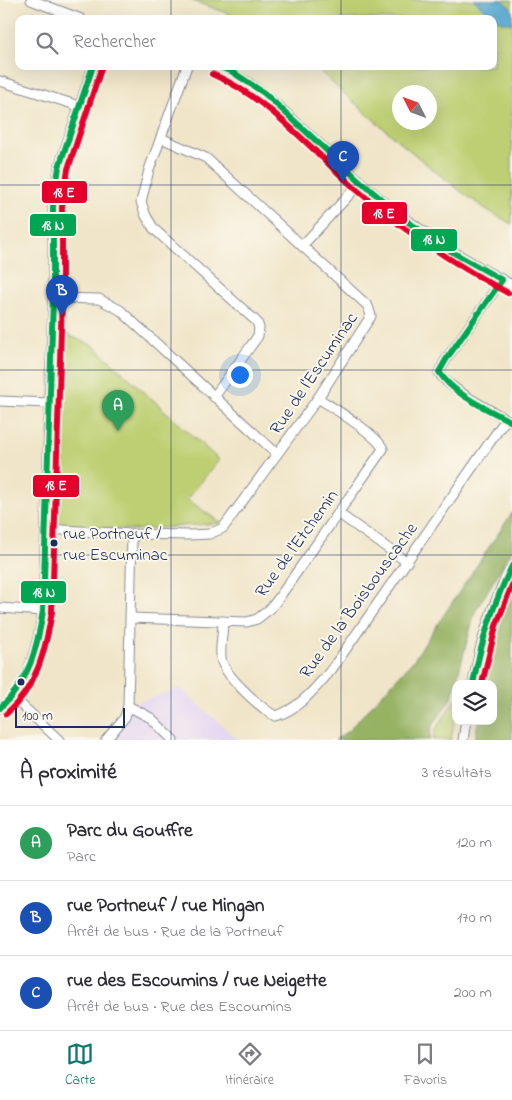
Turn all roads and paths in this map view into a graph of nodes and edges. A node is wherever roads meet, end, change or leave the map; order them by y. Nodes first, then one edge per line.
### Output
1 (31, 0) edge
2 (71, 15) edge
3 (92, 70) edge
4 (186, 70) edge
5 (228, 70) edge
6 (0, 80) edge
7 (79, 106) junction
8 (162, 138) junction
9 (362, 182) junction
10 (302, 246) junction
11 (502, 280) junction
12 (512, 285) edge
13 (53, 298) junction
14 (214, 397) junction
15 (318, 398) junction
16 (0, 401) edge
17 (49, 403) junction
18 (509, 421) edge
19 (276, 454) junction
20 (338, 513) junction
21 (45, 529) junction
22 (132, 534) junction
23 (407, 562) junction
24 (512, 566) edge
25 (0, 608) edge
26 (43, 611) junction
27 (131, 618) junction
28 (223, 622) junction
29 (474, 680) edge
30 (13, 697) junction
31 (128, 706) junction
32 (0, 708) edge
33 (465, 725) edge
34 (171, 739) edge
35 (59, 740) edge
36 (106, 740) edge
37 (463, 740) edge

1 - 2 street
3 - 7 street
4 - 8 street
5 - 9 street
6 - 7 street
7 - 13 street
8 - 10 street, Rue de l'Escuminac
8 - 14 street
9 - 10 street
9 - 11 street
10 - 15 street, Rue de l'Escuminac
11 - 12 street
11 - 18 street
13 - 14 street
13 - 17 street
14 - 19 street
15 - 19 street, Rue de l'Escuminac
15 - 20 street, Rue de l'Etchemin
16 - 17 street
17 - 21 street
18 - 23 street, Rue de la Boisbouscache
19 - 22 street, Rue de l'Escuminac
20 - 23 street
20 - 28 street, Rue de l'Etchemin
21 - 22 street, Rue de l'Escuminac
21 - 26 street
22 - 27 street
23 - 28 street, Rue de la Boisbouscache
24 - 29 street
25 - 26 street
26 - 30 street
27 - 28 street, Rue de l'Etchemin
27 - 31 street
30 - 32 street
30 - 35 street
31 - 34 street
31 - 36 street
33 - 37 street

